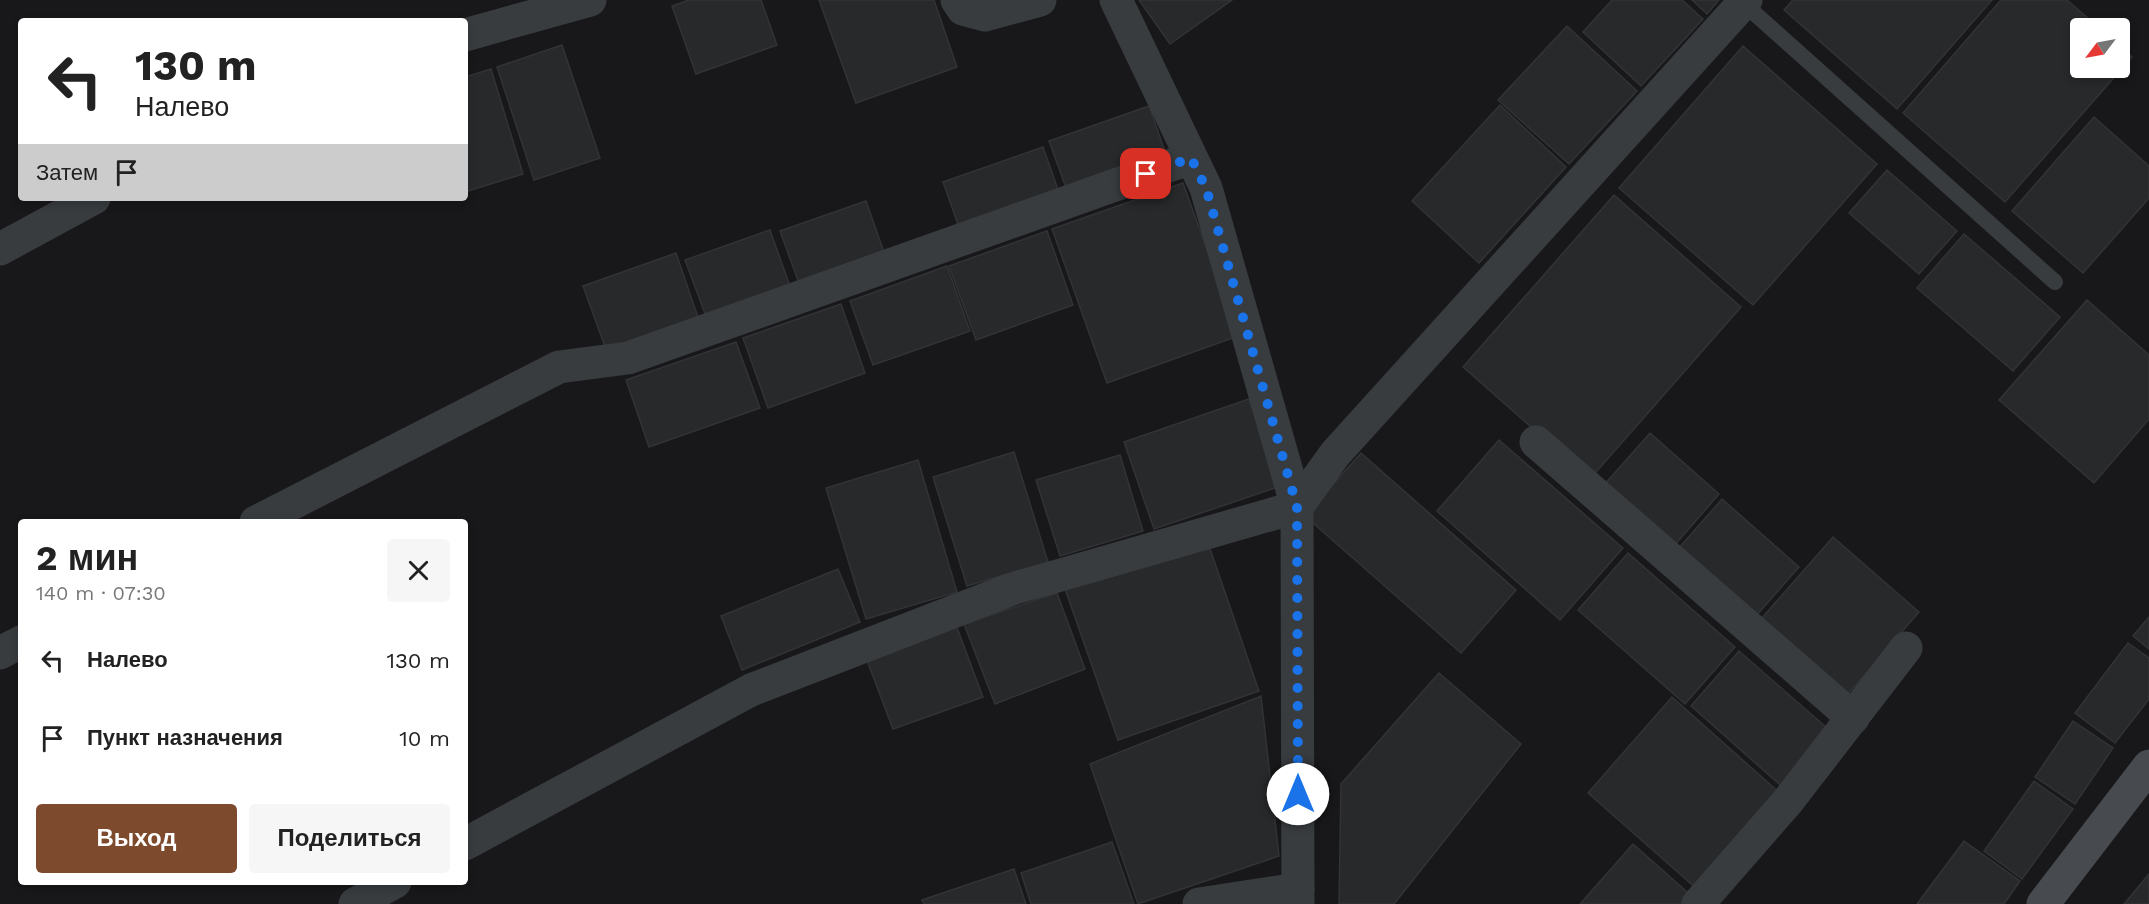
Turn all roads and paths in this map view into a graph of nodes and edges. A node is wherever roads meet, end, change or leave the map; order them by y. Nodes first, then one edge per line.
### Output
1 (590, 0) edge
2 (957, 0) edge
3 (1040, 0) edge
4 (1116, 0) edge
5 (1745, 2) edge
6 (468, 34) edge
7 (1191, 158) junction
8 (88, 201) edge
9 (0, 249) edge
10 (2055, 282) dead end
11 (1536, 441) dead end
12 (1297, 507) junction
13 (261, 519) edge
14 (18, 643) edge
15 (1906, 648) dead end
16 (0, 652) edge
17 (1852, 718) junction
18 (2149, 766) edge
19 (468, 842) edge
20 (390, 885) edge
21 (1298, 897) edge
22 (355, 904) edge
23 (1199, 904) edge
24 (1698, 904) edge
25 (2043, 904) edge

1 - 6 street
2 - 3 street
4 - 7 street
5 - 10 lane
5 - 12 street
7 - 12 street
7 - 13 street
8 - 9 street
11 - 17 street
12 - 19 street
12 - 21 street
14 - 16 street
15 - 17 street
17 - 24 street
18 - 25 street
20 - 22 street
21 - 23 street

